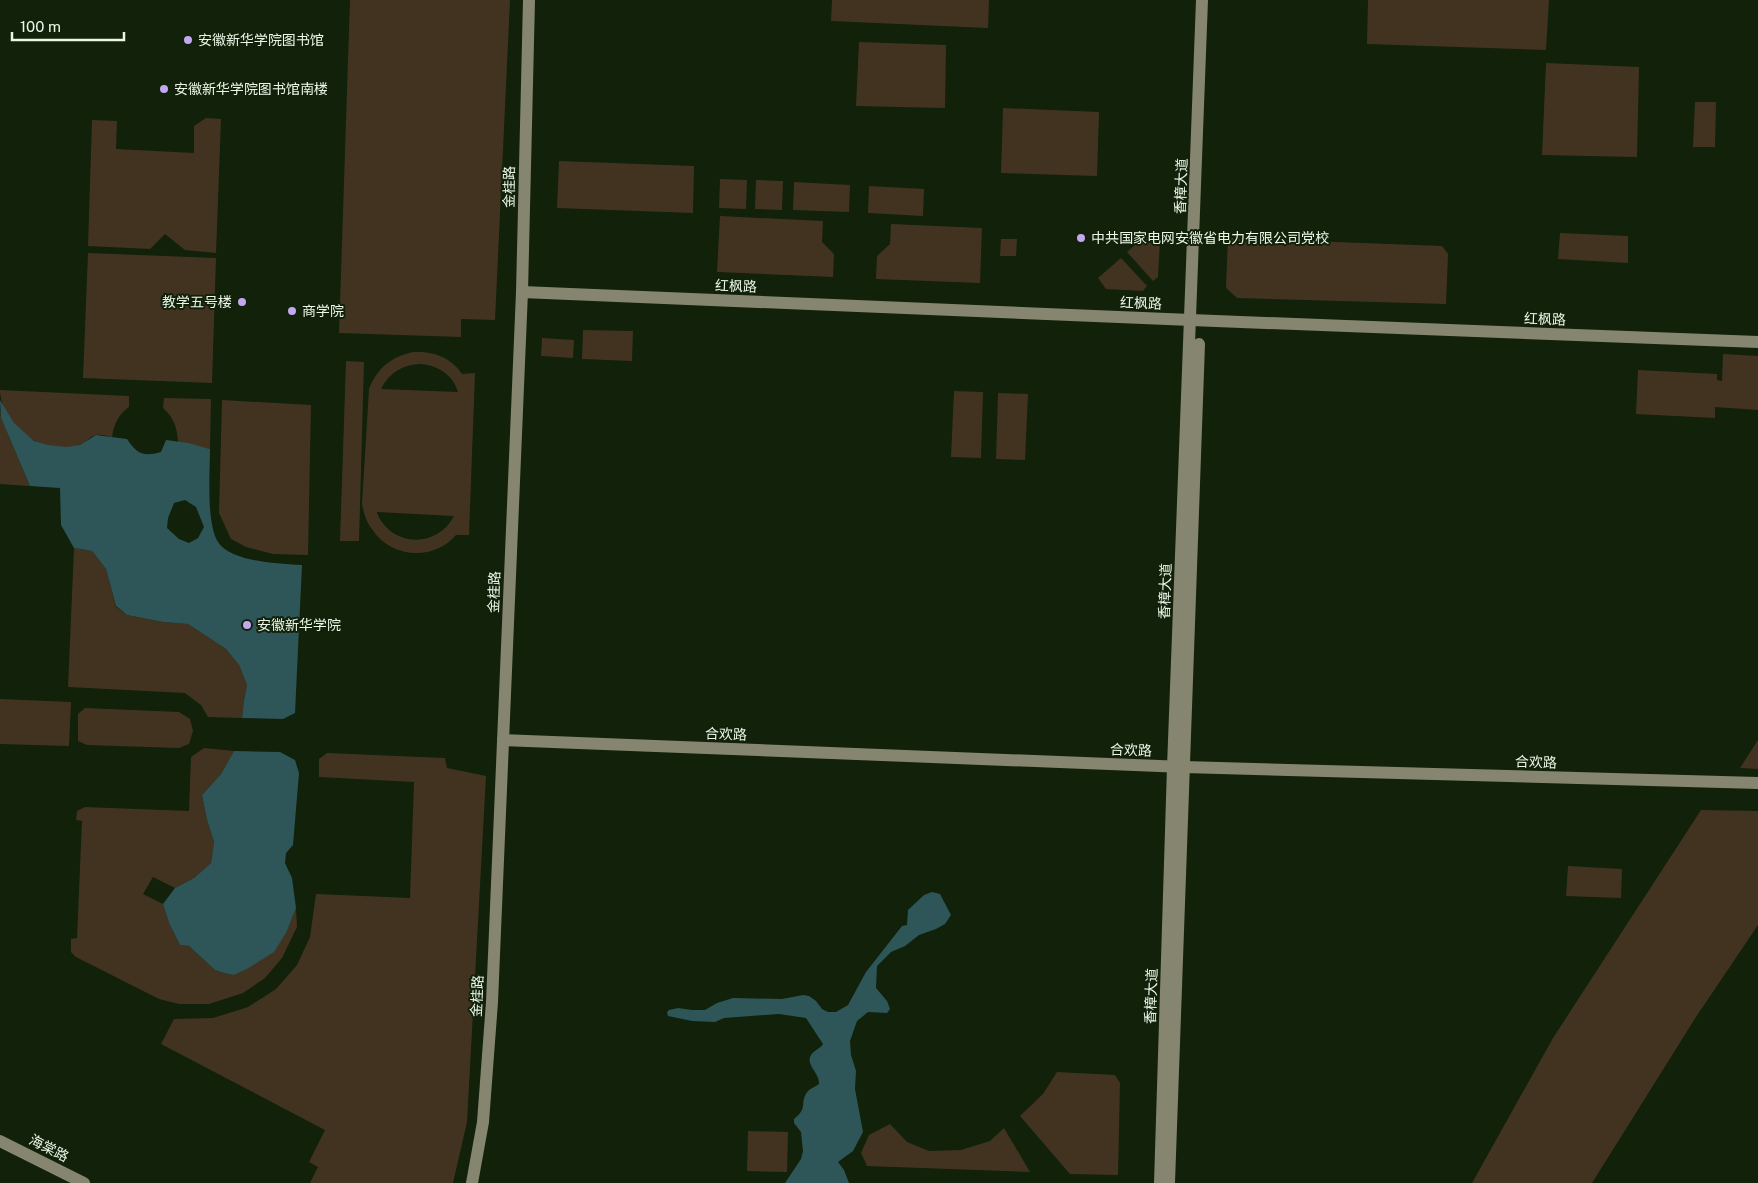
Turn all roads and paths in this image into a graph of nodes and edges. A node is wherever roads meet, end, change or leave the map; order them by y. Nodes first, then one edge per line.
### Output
1 (529, 0) edge
2 (1202, 0) edge
3 (1211, 0) edge
4 (522, 292) junction
5 (1195, 320) junction
6 (1758, 342) edge
7 (503, 740) junction
8 (1178, 767) junction
9 (1758, 783) edge
10 (0, 1141) edge
11 (84, 1183) edge
12 (472, 1183) edge
13 (1160, 1183) edge
14 (1169, 1183) edge

1 - 4 street, 金桂路
2 - 5 street, 香樟大道
3 - 5 street, 香樟大道
4 - 5 street, 红枫路
4 - 7 street, 金桂路
5 - 6 street, 红枫路
5 - 8 street, 香樟大道
7 - 8 street, 合欢路
7 - 12 street, 金桂路
8 - 9 street, 合欢路
8 - 13 street, 香樟大道
8 - 14 street, 香樟大道
10 - 11 street, 海棠路

